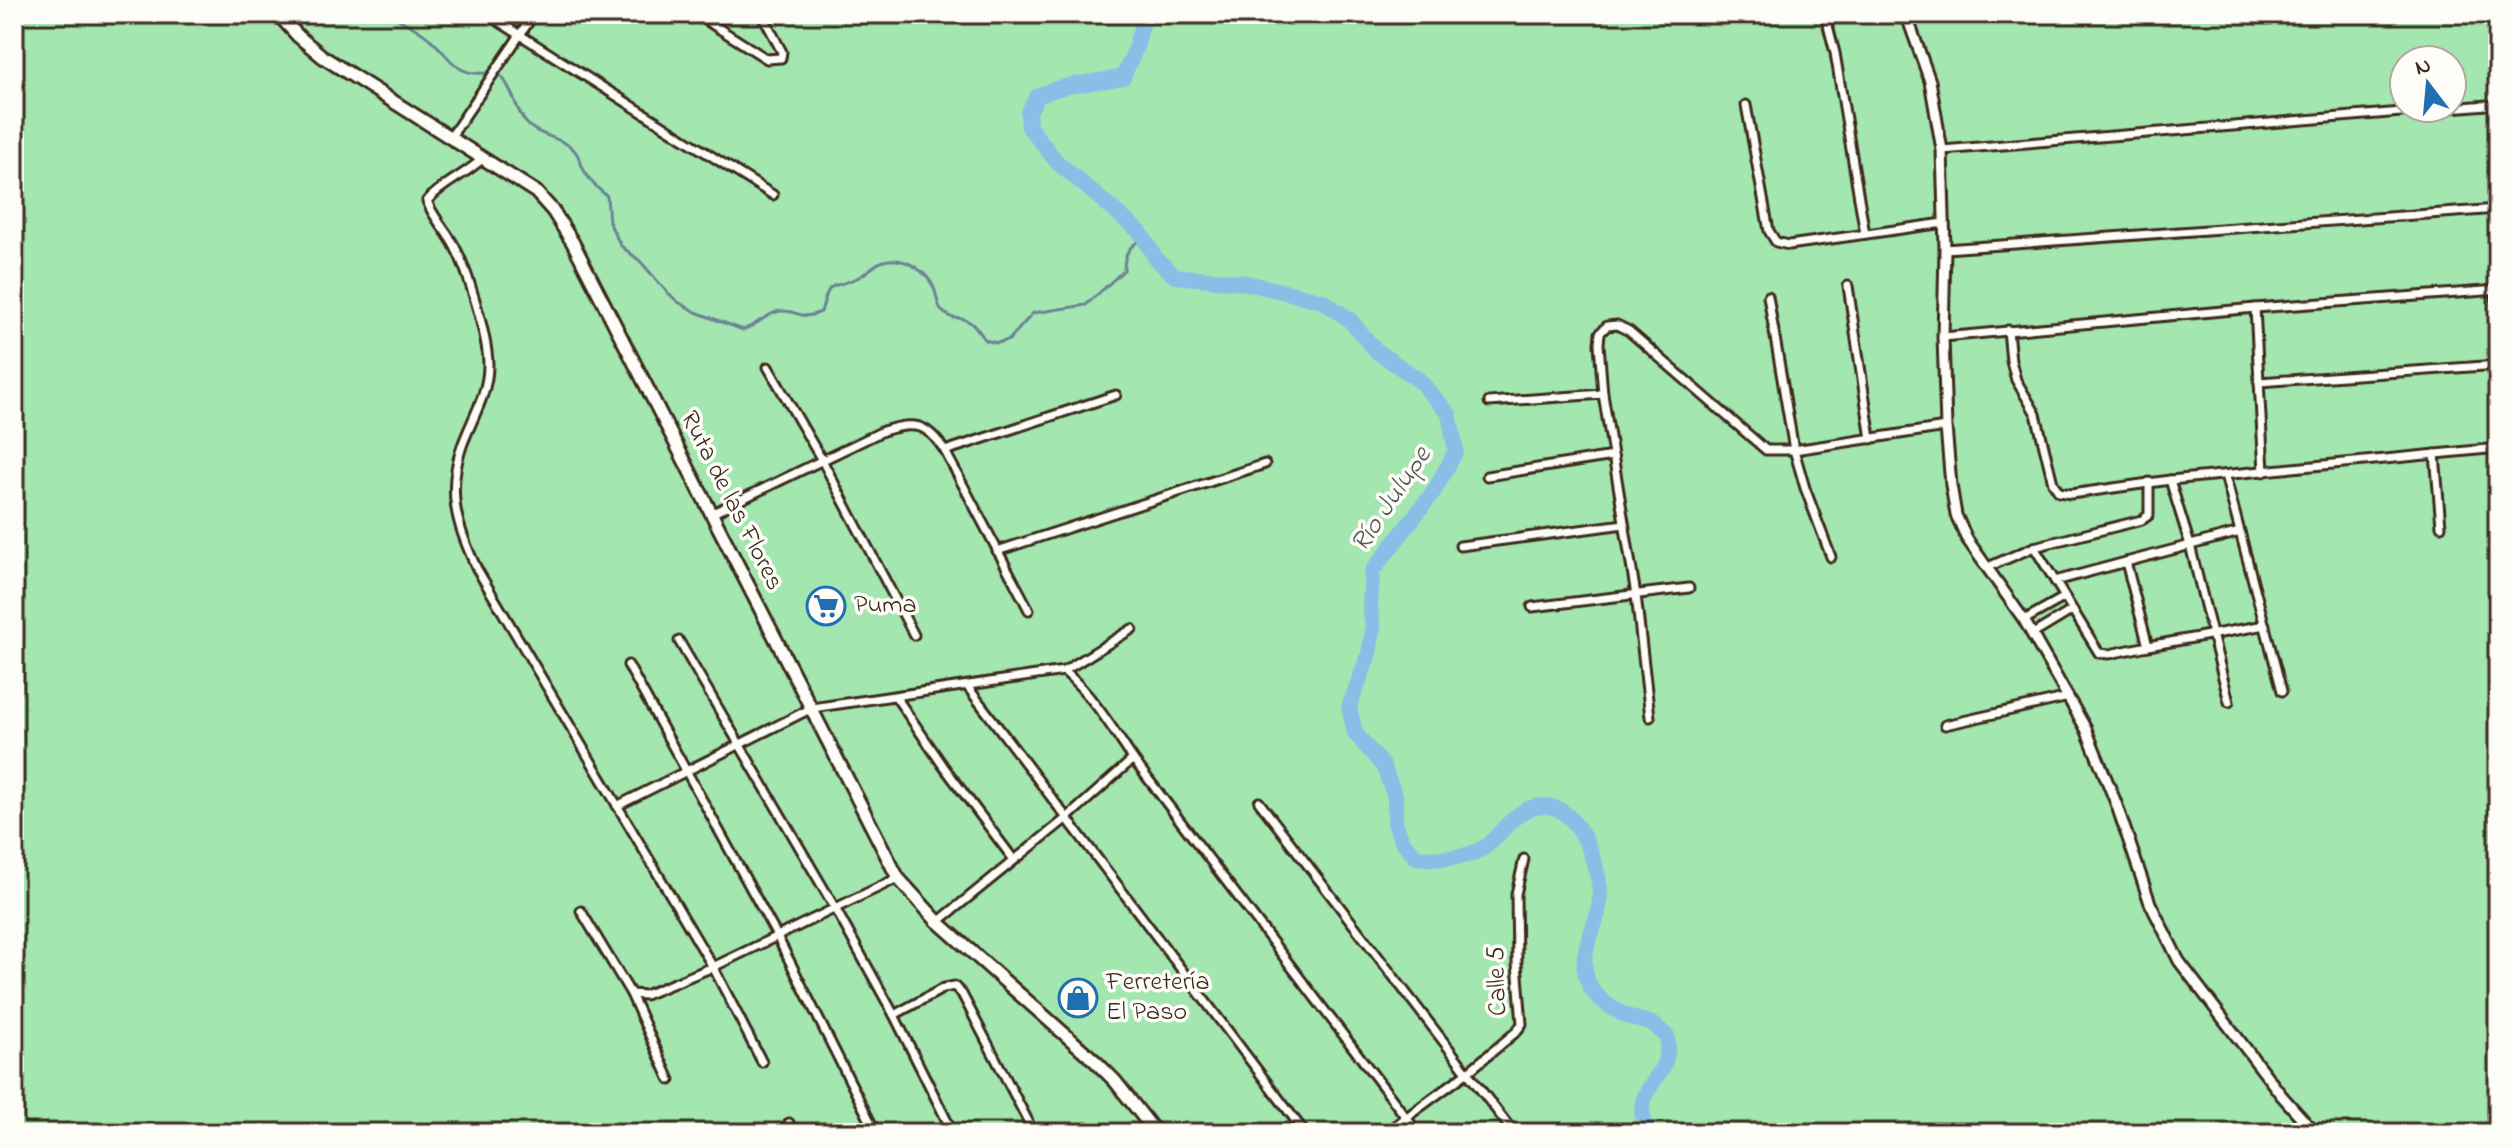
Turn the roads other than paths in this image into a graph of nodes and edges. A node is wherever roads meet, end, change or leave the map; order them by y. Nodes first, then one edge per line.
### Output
1 (278, 14) edge
2 (487, 14) edge
3 (534, 14) edge
4 (696, 14) edge
5 (762, 14) edge
6 (1825, 14) edge
7 (1906, 14) edge
8 (521, 34) junction
9 (1746, 105) dead end
10 (2487, 105) dead end
11 (450, 138) junction
12 (1942, 150) junction
13 (483, 158) junction
14 (773, 195) dead end
15 (2498, 209) edge
16 (1944, 223) junction
17 (1865, 234) junction
18 (1945, 249) junction
19 (1848, 286) dead end
20 (2497, 290) edge
21 (1768, 296) dead end
22 (2255, 308) junction
23 (2498, 320) edge
24 (2008, 330) junction
25 (1943, 337) junction
26 (2498, 365) edge
27 (768, 367) dead end
28 (2259, 382) junction
29 (1603, 394) junction
30 (1116, 395) dead end
31 (1489, 402) dead end
32 (1946, 427) junction
33 (1871, 439) junction
34 (2498, 448) edge
35 (1794, 450) junction
36 (945, 451) junction
37 (2435, 454) junction
38 (1613, 456) junction
39 (823, 462) junction
40 (1265, 464) dead end
41 (2264, 472) junction
42 (2225, 475) junction
43 (1487, 476) dead end
44 (2170, 480) junction
45 (2149, 482) junction
46 (713, 513) junction
47 (1624, 524) junction
48 (2441, 526) dead end
49 (2240, 532) junction
50 (2190, 545) junction
51 (1460, 546) dead end
52 (2034, 547) junction
53 (997, 551) junction
54 (1831, 557) dead end
55 (2126, 562) junction
56 (1988, 567) junction
57 (2055, 581) junction
58 (1689, 588) dead end
59 (1636, 595) junction
60 (2063, 598) junction
61 (1532, 607) dead end
62 (1029, 610) dead end
63 (2071, 611) junction
64 (2024, 620) junction
65 (2265, 625) junction
66 (1132, 629) dead end
67 (2033, 634) junction
68 (914, 635) dead end
69 (2213, 635) junction
70 (679, 641) dead end
71 (2148, 646) junction
72 (628, 665) dead end
73 (1064, 671) junction
74 (967, 686) junction
75 (2282, 691) dead end
76 (896, 697) junction
77 (2069, 697) junction
78 (2229, 702) dead end
79 (812, 708) junction
80 (1650, 717) dead end
81 (1945, 725) dead end
82 (740, 745) junction
83 (1133, 759) junction
84 (687, 773) junction
85 (1259, 802) dead end
86 (617, 806) junction
87 (1068, 817) junction
88 (1524, 859) dead end
89 (1014, 860) junction
90 (898, 878) junction
91 (835, 908) junction
92 (581, 911) dead end
93 (938, 922) junction
94 (777, 936) junction
95 (713, 967) junction
96 (631, 994) junction
97 (894, 1015) junction
98 (762, 1062) dead end
99 (1468, 1072) junction
100 (670, 1080) dead end
101 (1406, 1117) junction
102 (1028, 1121) dead end
103 (789, 1123) dead end
104 (794, 1133) edge
105 (876, 1133) edge
106 (953, 1133) edge
107 (1156, 1133) edge
108 (1305, 1133) edge
109 (1385, 1133) edge
110 (1418, 1133) edge
111 (1514, 1133) edge
112 (2315, 1133) edge

1 - 11 main road, Ruta de las Flores
2 - 8 street
3 - 8 street
4 - 5 street
6 - 17 street
7 - 12 street
8 - 11 street
8 - 14 street
9 - 17 street
10 - 12 street
11 - 13 main road, Ruta de las Flores
12 - 16 street
13 - 46 main road, Ruta de las Flores
13 - 86 street
15 - 18 street
16 - 17 street
16 - 18 street
18 - 25 street
19 - 33 street
20 - 22 street
20 - 23 street
21 - 35 street
22 - 24 street
22 - 28 street
24 - 25 street
24 - 45 street
25 - 32 street
26 - 28 street
27 - 39 street
28 - 41 street
29 - 31 street
29 - 35 street
29 - 38 street
30 - 36 street
32 - 33 street
32 - 56 street
33 - 35 street
34 - 37 street
35 - 54 street
36 - 39 street
36 - 53 street
37 - 41 street
37 - 48 street
38 - 43 street
38 - 47 street
39 - 46 street
39 - 68 street
40 - 53 street
41 - 42 street
42 - 44 street
42 - 49 street
44 - 45 street
44 - 50 street
45 - 52 street
46 - 79 main road, Ruta de las Flores
47 - 51 street
47 - 59 street
49 - 50 street
49 - 65 street
50 - 55 street
50 - 69 street
52 - 56 street
52 - 57 street
53 - 62 street
55 - 57 street
55 - 71 street
56 - 64 street
57 - 60 street
58 - 59 street
59 - 61 street
59 - 80 street
60 - 63 street
60 - 64 street
63 - 67 street
63 - 71 street
64 - 67 street
65 - 69 street
65 - 75 street
66 - 73 street
67 - 77 street
69 - 71 street
69 - 78 street
70 - 82 street
72 - 84 street
73 - 74 street
73 - 83 street
74 - 76 street
74 - 87 street
76 - 79 street
76 - 89 street
77 - 81 street
77 - 112 street
79 - 82 street
79 - 90 main road, Ruta de las Flores
82 - 84 street
82 - 91 street
83 - 87 street
83 - 101 street
84 - 86 street
84 - 94 street
85 - 99 street
86 - 95 street
87 - 89 street
87 - 108 street
88 - 99 street, Calle 5
89 - 93 street
90 - 91 street
90 - 93 main road, Ruta de las Flores
91 - 94 street
91 - 97 street
92 - 96 street
93 - 107 main road, Ruta de las Flores
94 - 95 street
94 - 105 street
95 - 96 street
95 - 98 street
96 - 100 street
97 - 102 street
97 - 106 street
99 - 101 street, Calle 5
99 - 111 street
101 - 109 street, Calle 5
101 - 110 street
103 - 104 street

